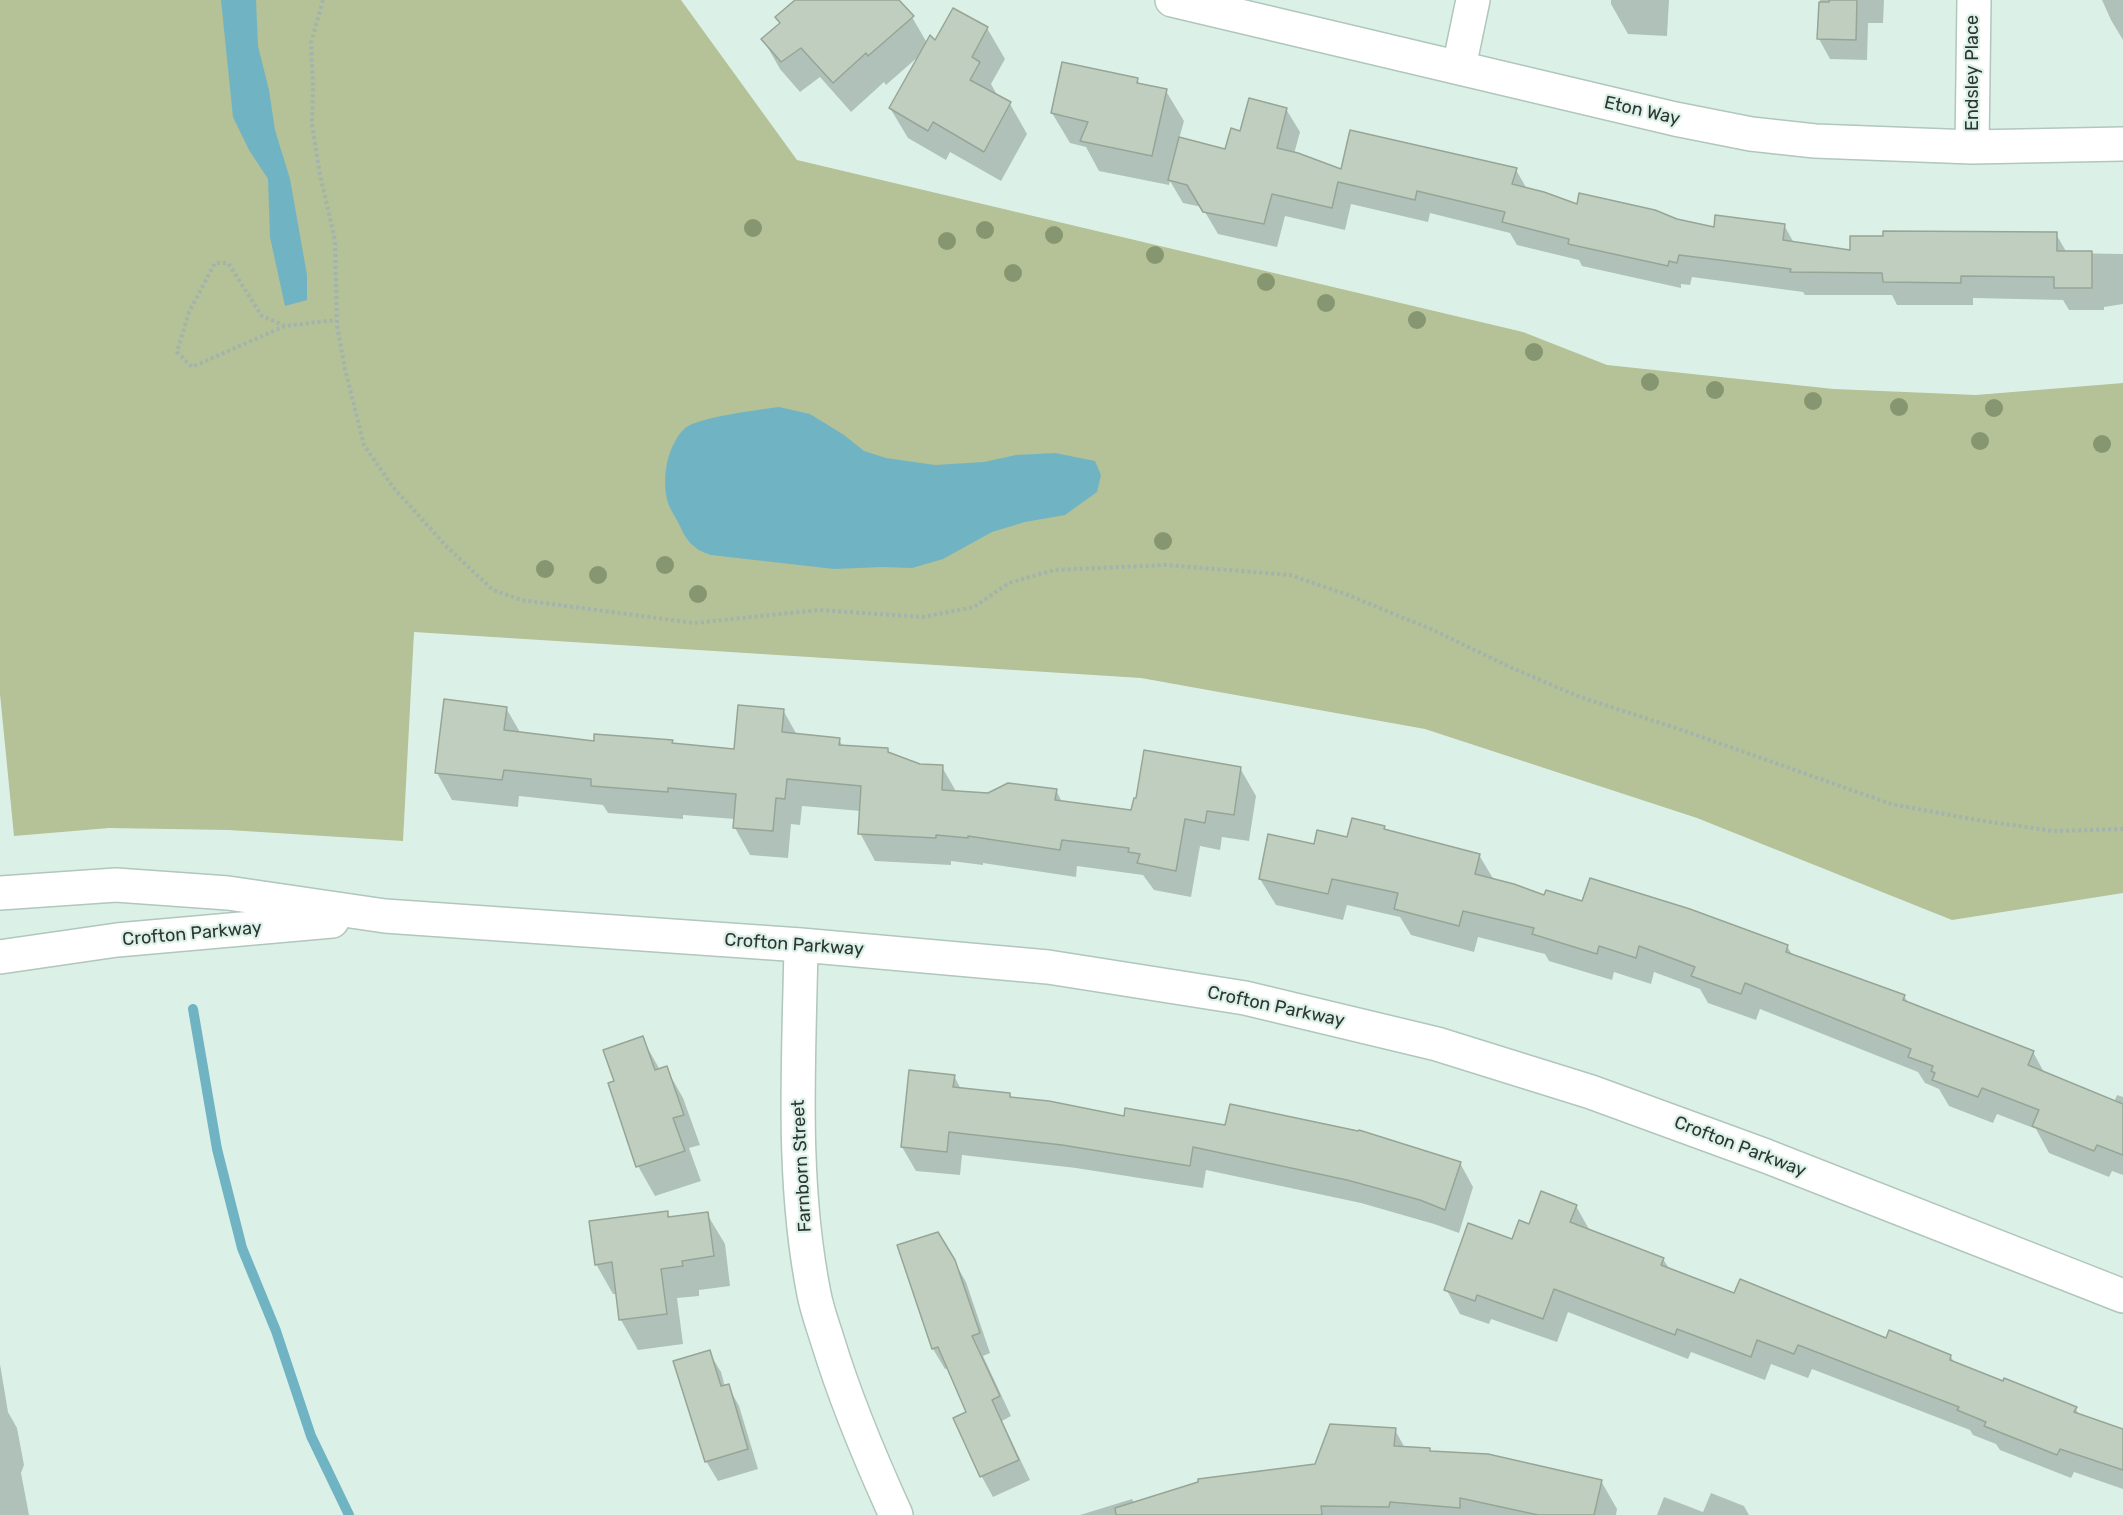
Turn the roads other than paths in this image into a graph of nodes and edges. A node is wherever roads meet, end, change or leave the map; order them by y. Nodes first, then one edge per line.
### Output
1 (1172, 0) edge
2 (1473, 0) edge
3 (1974, 0) edge
4 (1459, 67) junction
5 (2123, 144) edge
6 (1972, 147) junction
7 (0, 893) edge
8 (385, 916) junction
9 (801, 945) junction
10 (0, 957) edge
11 (2123, 1296) edge
12 (896, 1515) edge

1 - 4 street, Eton Way
2 - 4 street
3 - 6 street, Endsley Place
4 - 6 street, Eton Way
5 - 6 street, Eton Way
7 - 8 street, Crofton Parkway
8 - 9 street, Crofton Parkway
8 - 10 street, Crofton Parkway
9 - 11 street, Crofton Parkway
9 - 12 street, Farnborn Street

